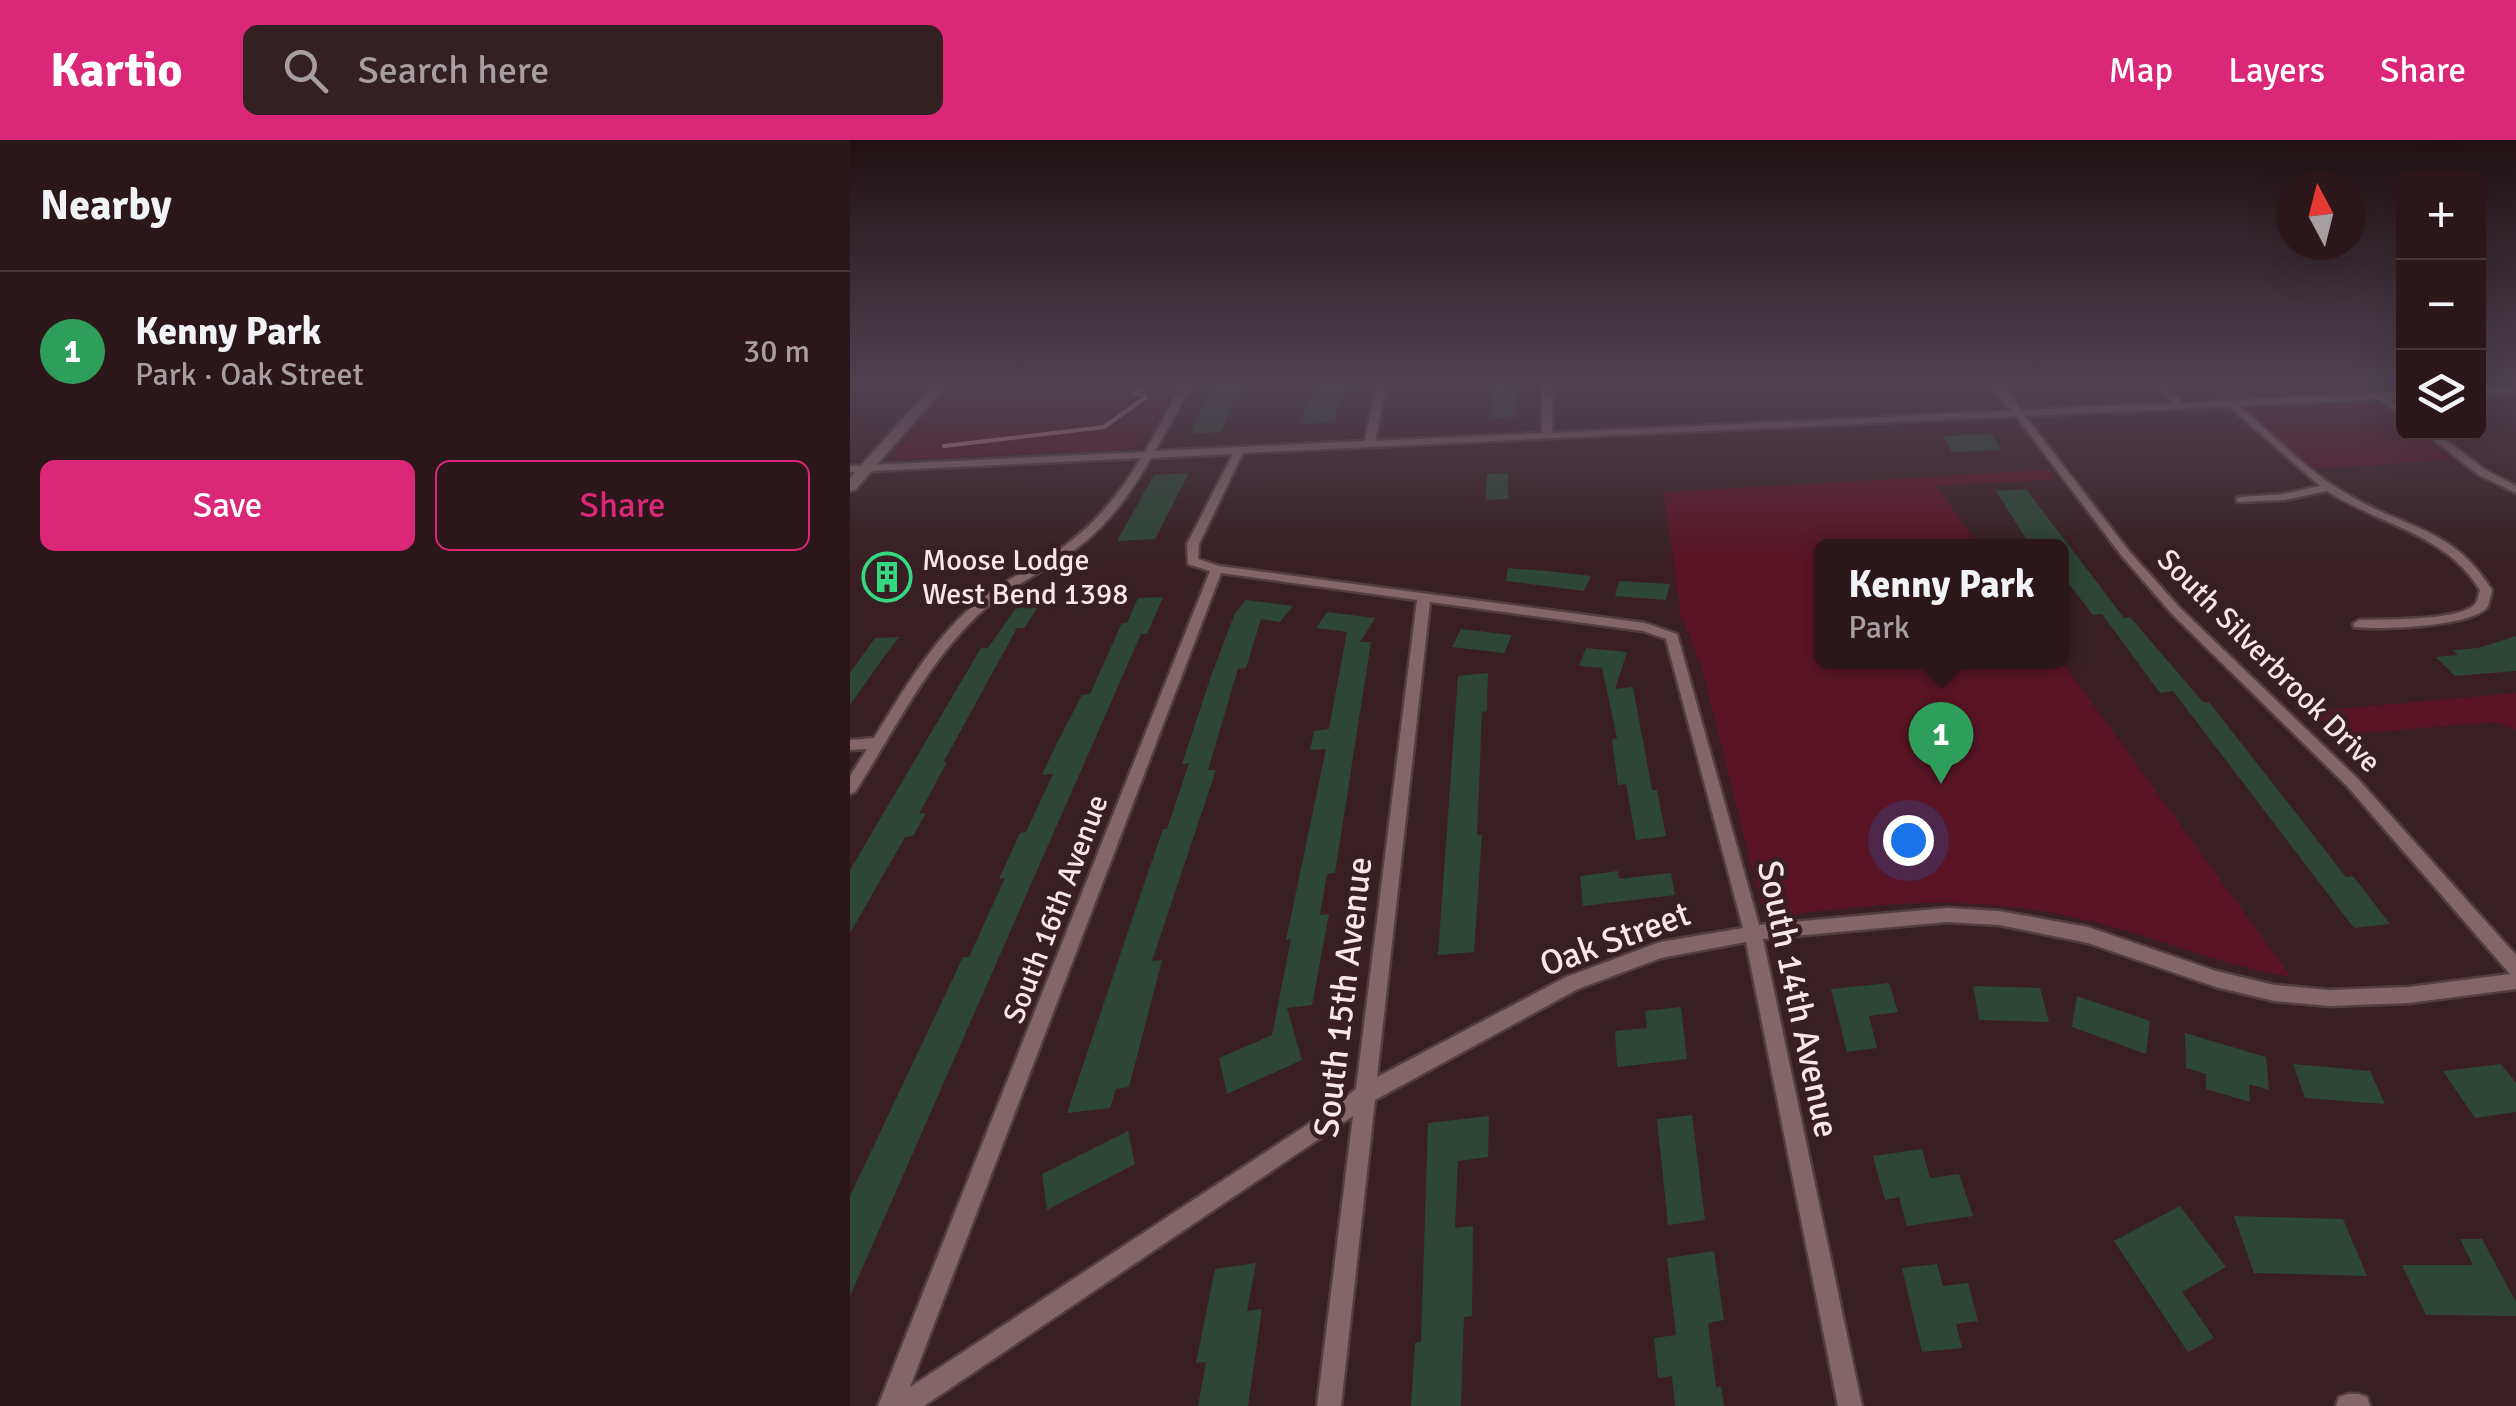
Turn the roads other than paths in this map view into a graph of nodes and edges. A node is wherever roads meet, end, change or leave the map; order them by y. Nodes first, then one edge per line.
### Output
1 (891, 442) edge
2 (1153, 442) edge
3 (1427, 442) edge
4 (2040, 442) edge
5 (2276, 442) edge
6 (2441, 442) edge
7 (1369, 445) joint
8 (1240, 450) junction
9 (1146, 454) junction
10 (868, 468) junction
11 (850, 469) edge
12 (850, 487) edge
13 (2328, 488) junction
14 (2516, 490) edge
15 (2241, 500) dead end
16 (1216, 569) junction
17 (1424, 596) junction
18 (2359, 624) dead end
19 (880, 743) junction
20 (850, 745) edge
21 (850, 788) edge
22 (1752, 933) junction
23 (2516, 968) edge
24 (2516, 981) edge
25 (1364, 1095) junction
26 (890, 1406) edge
27 (902, 1406) edge
28 (1329, 1406) edge
29 (1850, 1406) edge
30 (2348, 1406) edge
31 (2358, 1406) edge

1 - 10 street
2 - 9 street
3 - 7 street
4 - 23 street, South Silverbrook Drive
5 - 13 street
6 - 14 street
7 - 8 street
8 - 9 street
8 - 16 street
9 - 10 street
9 - 19 street
10 - 11 street
10 - 12 street
13 - 15 street
13 - 18 street
16 - 17 street
16 - 26 street, South 16th Avenue
17 - 22 street, South 14th Avenue
17 - 25 street, South 15th Avenue
19 - 20 street
19 - 21 street
22 - 24 street, Oak Street
22 - 25 street, Oak Street
22 - 29 street, South 14th Avenue
25 - 27 street, Oak Street
25 - 28 street, South 15th Avenue
30 - 31 street

